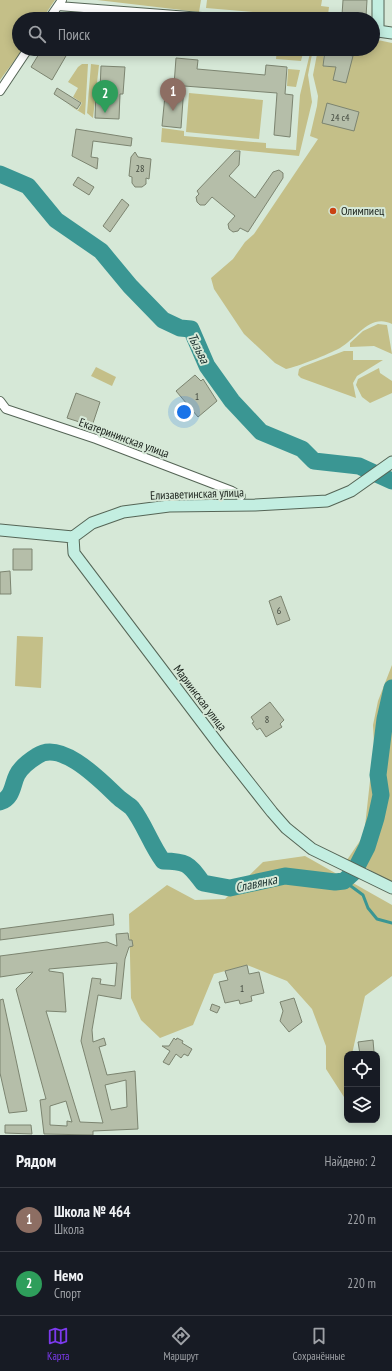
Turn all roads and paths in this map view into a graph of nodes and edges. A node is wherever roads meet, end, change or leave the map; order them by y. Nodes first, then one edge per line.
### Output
1 (378, 0) edge
2 (60, 3) edge
3 (54, 12) edge
4 (154, 12) edge
5 (377, 12) edge
6 (380, 32) edge
7 (392, 33) edge
8 (23, 56) edge
9 (0, 91) edge
10 (0, 400) edge
11 (392, 462) edge
12 (241, 496) dead end
13 (0, 530) edge
14 (73, 537) junction
15 (392, 888) edge

1 - 5 street
2 - 3 street
2 - 4 street
6 - 7 street
8 - 9 street
10 - 12 street, Екатерининская улица
11 - 14 street, Елизаветинская улица
13 - 14 street
14 - 15 street, Мариинская улица

